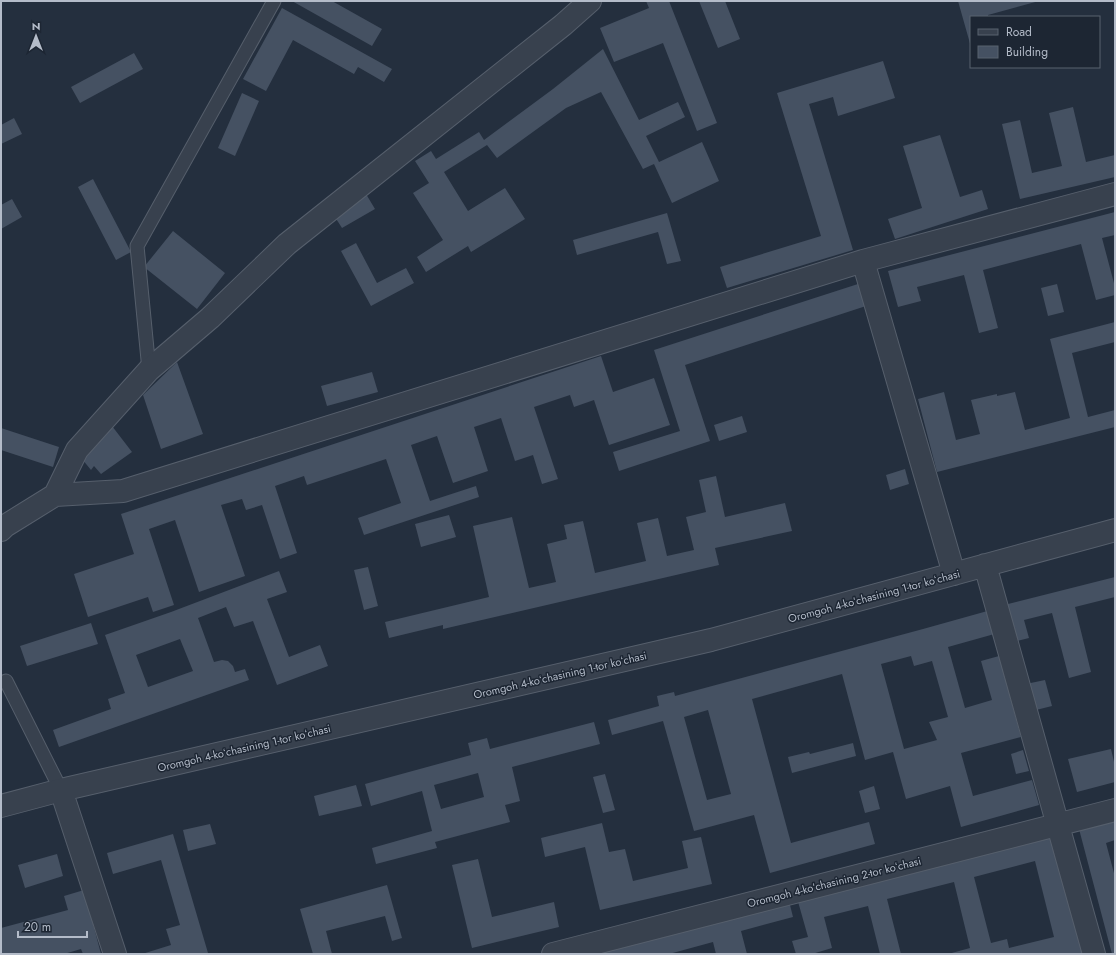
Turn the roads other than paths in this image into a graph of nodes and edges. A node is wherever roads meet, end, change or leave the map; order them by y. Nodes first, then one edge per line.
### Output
1 (274, 1) edge
2 (590, 1) edge
3 (1115, 194) edge
4 (863, 261) junction
5 (149, 370) junction
6 (55, 495) junction
7 (1, 530) edge
8 (1115, 530) edge
9 (985, 565) junction
10 (954, 574) junction
11 (6, 681) dead end
12 (60, 790) junction
13 (1, 806) edge
14 (1115, 810) edge
15 (1059, 825) junction
16 (115, 954) edge
17 (553, 954) edge
18 (1094, 954) edge

1 - 5 lane
2 - 5 street
3 - 4 street
4 - 6 street
4 - 10 street
5 - 6 street
6 - 7 street
8 - 9 street, Oromgoh 4-koʻchasining 1-tor koʻchasi
9 - 10 street, Oromgoh 4-koʻchasining 1-tor koʻchasi
9 - 15 street
10 - 12 street, Oromgoh 4-koʻchasining 1-tor koʻchasi
11 - 12 lane
12 - 13 street, Oromgoh 4-koʻchasining 1-tor koʻchasi
12 - 16 street
14 - 15 street, Oromgoh 4-koʻchasining 2-tor koʻchasi
15 - 17 street, Oromgoh 4-koʻchasining 2-tor koʻchasi
15 - 18 street

